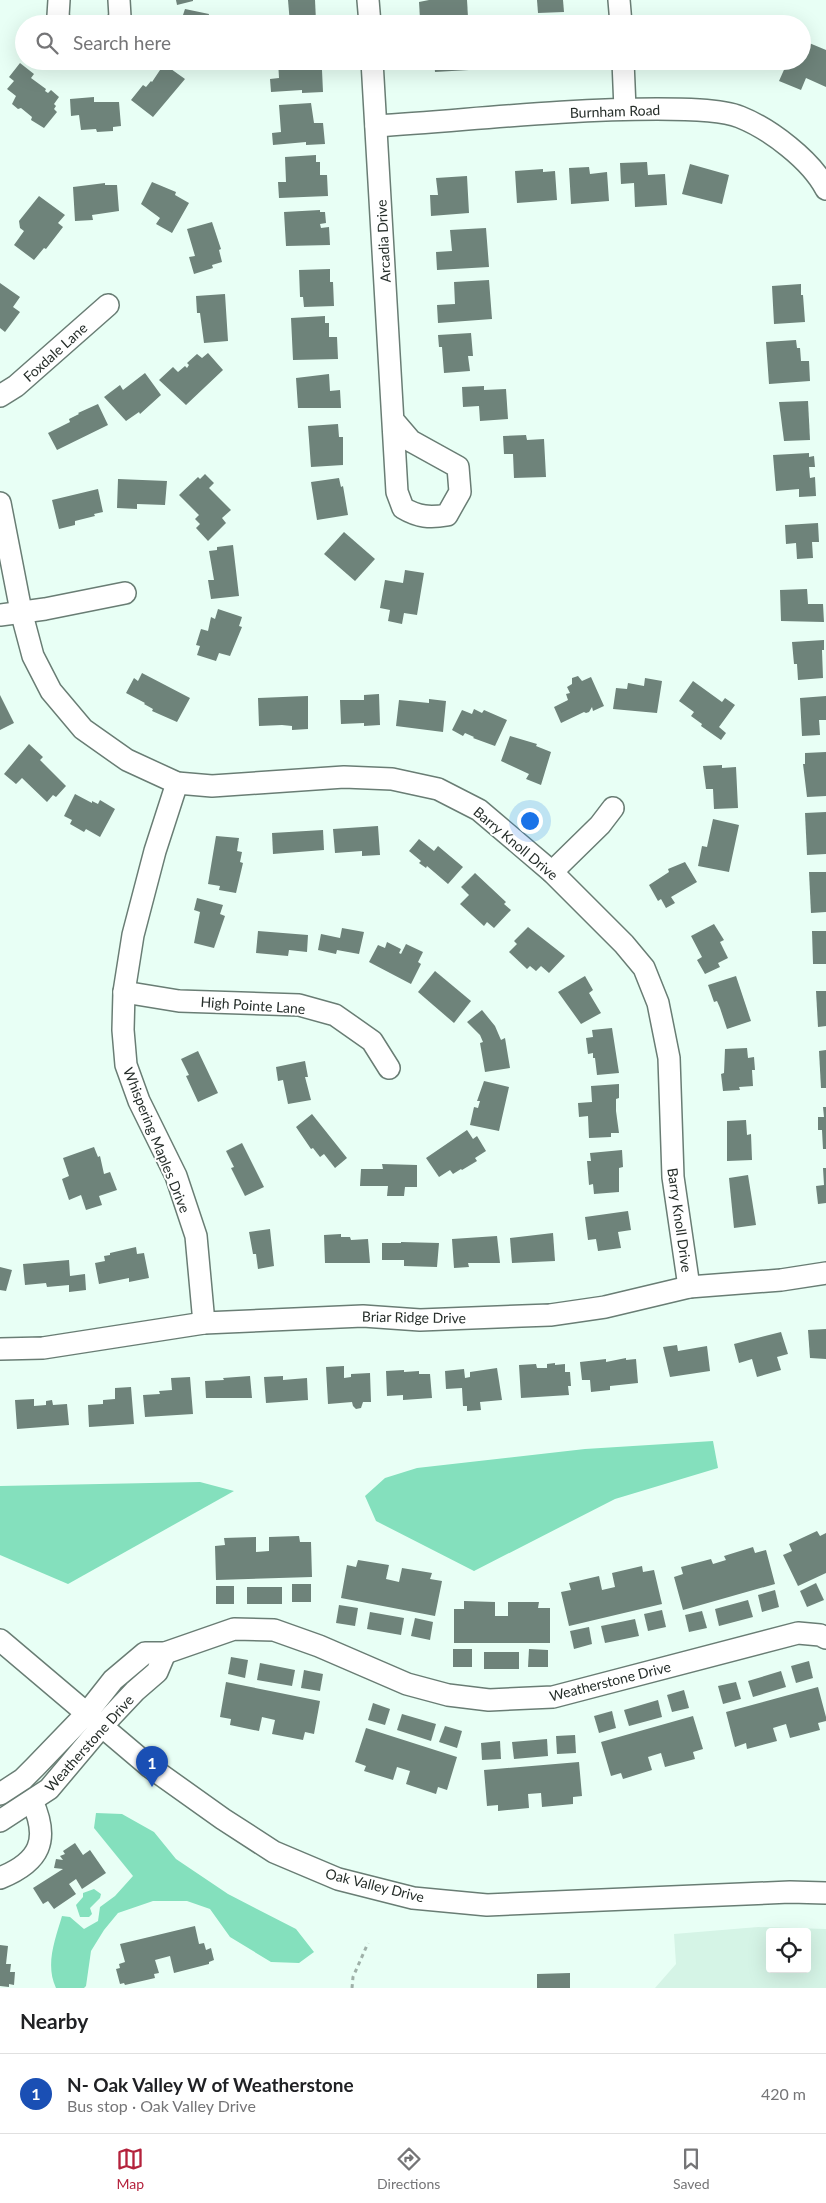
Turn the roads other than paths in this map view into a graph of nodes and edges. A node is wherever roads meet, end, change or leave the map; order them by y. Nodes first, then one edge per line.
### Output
1 (59, 0) edge
2 (119, 0) edge
3 (368, 0) edge
4 (619, 0) edge
5 (58, 15) edge
6 (120, 15) edge
7 (369, 15) edge
8 (620, 15) edge
9 (373, 70) edge
10 (623, 70) edge
11 (625, 109) junction
12 (376, 126) junction
13 (826, 189) edge
14 (108, 305) dead end
15 (0, 396) edge
16 (393, 420) junction
17 (0, 503) edge
18 (124, 593) dead end
19 (22, 611) junction
20 (0, 615) edge
21 (177, 783) junction
22 (613, 808) dead end
23 (552, 872) junction
24 (124, 992) junction
25 (389, 1068) dead end
26 (826, 1273) edge
27 (689, 1287) junction
28 (204, 1323) junction
29 (0, 1349) edge
30 (824, 1635) edge
31 (0, 1640) edge
32 (94, 1720) junction
33 (35, 1768) junction
34 (52, 1785) junction
35 (0, 1794) edge
36 (32, 1801) junction
37 (0, 1821) edge
38 (0, 1878) edge
39 (826, 1893) edge

1 - 5 street
2 - 6 street
3 - 7 street
4 - 8 street
9 - 12 street, Arcadia Drive
10 - 11 street
11 - 12 street, Burnham Road
11 - 13 street, Burnham Road
12 - 16 street, Arcadia Drive
14 - 15 street, Foxdale Lane
16 - 16 street, Arcadia Drive
17 - 19 street, Barry Knoll Drive
18 - 19 street
19 - 20 street
19 - 21 street, Barry Knoll Drive
21 - 23 street, Barry Knoll Drive
21 - 24 street, Whispering Maples Drive
22 - 23 street
23 - 27 street, Barry Knoll Drive
24 - 25 street, High Pointe Lane
24 - 28 street, Whispering Maples Drive
26 - 27 street, Briar Ridge Drive
27 - 28 street, Briar Ridge Drive
28 - 29 street, Briar Ridge Drive
30 - 32 street, Weatherstone Drive
31 - 32 street, Oak Valley Drive
32 - 33 street, Weatherstone Drive
32 - 34 street, Weatherstone Drive
32 - 39 street, Oak Valley Drive
33 - 34 street
33 - 35 street, Weatherstone Drive
34 - 36 street, Weatherstone Drive
36 - 37 street, Weatherstone Drive
36 - 38 street

